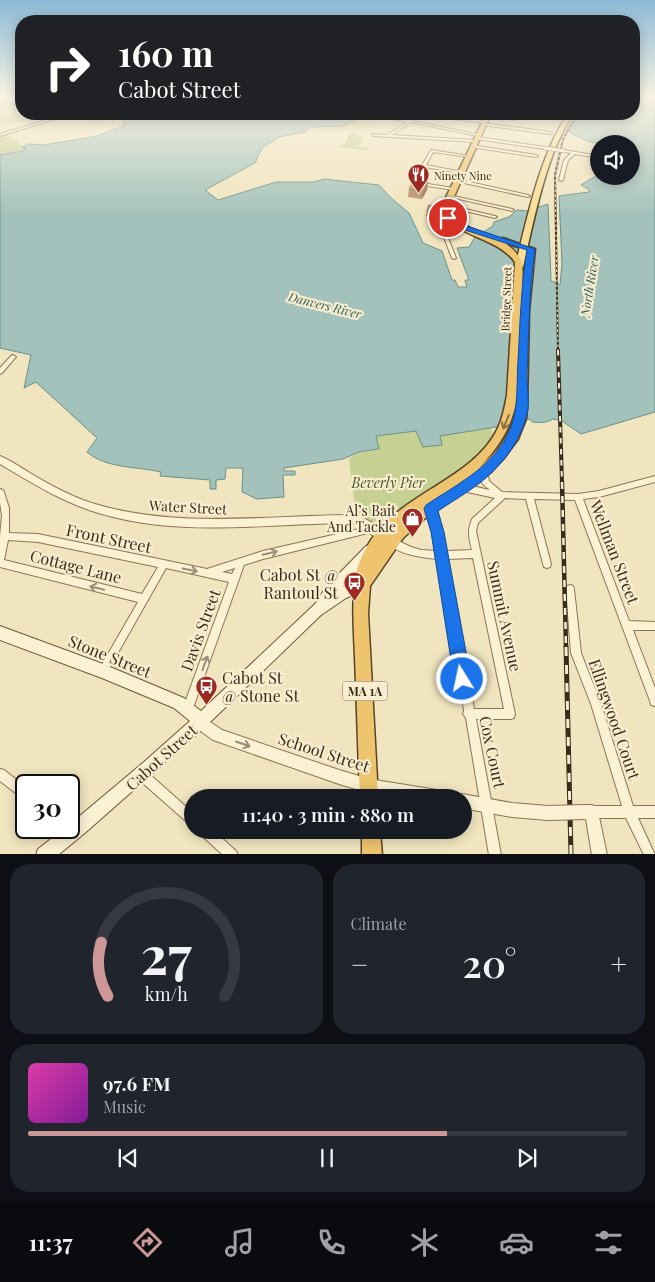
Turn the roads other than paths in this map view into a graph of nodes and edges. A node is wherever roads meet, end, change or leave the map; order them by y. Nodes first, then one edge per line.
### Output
1 (407, 137) edge
2 (464, 137) edge
3 (477, 137) edge
4 (557, 137) edge
5 (475, 140) junction
6 (574, 153) junction
7 (590, 154) edge
8 (468, 156) junction
9 (536, 156) dead end
10 (423, 166) junction
11 (460, 172) junction
12 (456, 180) junction
13 (561, 180) dead end
14 (497, 189) junction
15 (451, 192) junction
16 (491, 196) dead end
17 (528, 196) dead end
18 (446, 205) junction
19 (512, 210) dead end
20 (495, 217) dead end
21 (454, 222) junction
22 (476, 232) junction
23 (503, 244) junction
24 (526, 248) junction
25 (454, 258) dead end
26 (520, 267) junction
27 (13, 358) dead end
28 (519, 360) junction
29 (0, 372) edge
30 (497, 450) junction
31 (0, 460) edge
32 (484, 472) junction
33 (655, 479) edge
34 (461, 488) junction
35 (0, 492) edge
36 (502, 496) junction
37 (529, 496) junction
38 (578, 497) junction
39 (431, 509) junction
40 (4, 536) junction
41 (380, 538) junction
42 (476, 554) junction
43 (442, 556) junction
44 (0, 561) edge
45 (241, 562) junction
46 (164, 564) junction
47 (547, 564) dead end
48 (207, 573) junction
49 (235, 579) junction
50 (363, 585) junction
51 (570, 589) dead end
52 (144, 599) junction
53 (316, 611) junction
54 (626, 625) junction
55 (655, 626) edge
56 (0, 632) edge
57 (103, 671) junction
58 (655, 701) edge
59 (188, 708) junction
60 (468, 714) junction
61 (200, 722) junction
62 (0, 774) edge
63 (142, 775) junction
64 (15, 786) edge
65 (363, 789) edge
66 (369, 789) edge
67 (472, 803) edge
68 (487, 806) junction
69 (629, 811) junction
70 (184, 812) edge
71 (588, 812) junction
72 (655, 812) edge
73 (80, 823) edge
74 (61, 839) edge
75 (214, 839) edge
76 (371, 839) edge
77 (44, 854) edge
78 (232, 854) edge
79 (372, 854) edge
80 (494, 854) edge
81 (600, 854) edge
82 (650, 854) edge

1 - 5 street
2 - 5 street
3 - 5 highway
4 - 24 main road
5 - 6 street, bridge
5 - 8 highway
5 - 9 street
6 - 7 street
6 - 13 street
8 - 10 street
8 - 11 highway
10 - 11 street
10 - 15 street
11 - 12 highway
12 - 14 street
12 - 15 highway
14 - 16 street
14 - 17 street
15 - 18 highway
15 - 19 street
18 - 20 street
18 - 21 highway
21 - 22 highway, Bridge Street
21 - 25 street
22 - 23 highway, Bridge Street
22 - 24 highway, Bridge Street
23 - 24 main road, Bridge Street
23 - 26 highway, Bridge Street
24 - 26 main road
24 - 28 highway, Bridge Street / MA 1A
26 - 28 highway, Bridge Street / MA 1A
27 - 29 street
28 - 30 highway, Cabot Street / MA 1A
30 - 32 highway, Cabot Street / MA 1A
30 - 41 highway, Cabot Street / MA 1A
31 - 41 street, Water Street
32 - 34 highway, Cabot Street / MA 1A
32 - 36 street
33 - 38 street
34 - 36 street
34 - 39 highway, Cabot Street / MA 1A
35 - 40 street
36 - 37 street
36 - 42 street, Summit Avenue
37 - 38 street
37 - 47 street
38 - 54 street, Wellman Street
39 - 41 highway, Cabot Street / MA 1A
39 - 43 street, Cox Court
40 - 44 street
40 - 46 street, Front Street
41 - 43 street
45 -> 41 street, Front Street
41 - 50 highway, MA 1A
41 - 53 main road, Cabot Street
42 - 43 street
42 - 60 street, Summit Avenue
43 - 60 street, Cox Court
52 -> 44 street, Cottage Lane
45 - 48 street, Front Street
45 - 49 street, Davis Street
46 -> 48 street, Front Street
46 - 52 street
48 - 49 street, Front Street
59 -> 49 street, Davis Street
50 - 53 main road, Cabot Street
50 - 66 highway, MA 1A
51 - 69 street, Ellingwood Court
52 - 57 street
53 - 61 main road, Cabot Street
54 - 55 street
54 - 58 street, Wellman Street
56 - 57 main road, Stone Street
57 - 59 main road, Stone Street
59 - 61 main road, Stone Street
60 - 68 street, Cox Court
61 - 63 main road, Cabot Street
61 -> 65 street, School Street
62 - 64 street
63 - 70 street
63 - 73 main road, Cabot Street
67 - 68 street
68 - 71 street, bridge
68 - 80 street, Cox Court
69 - 71 street
69 - 72 street
69 - 82 street, Ellingwood Court
71 - 81 street
74 - 77 main road, Cabot Street
75 - 78 street
76 - 79 highway

